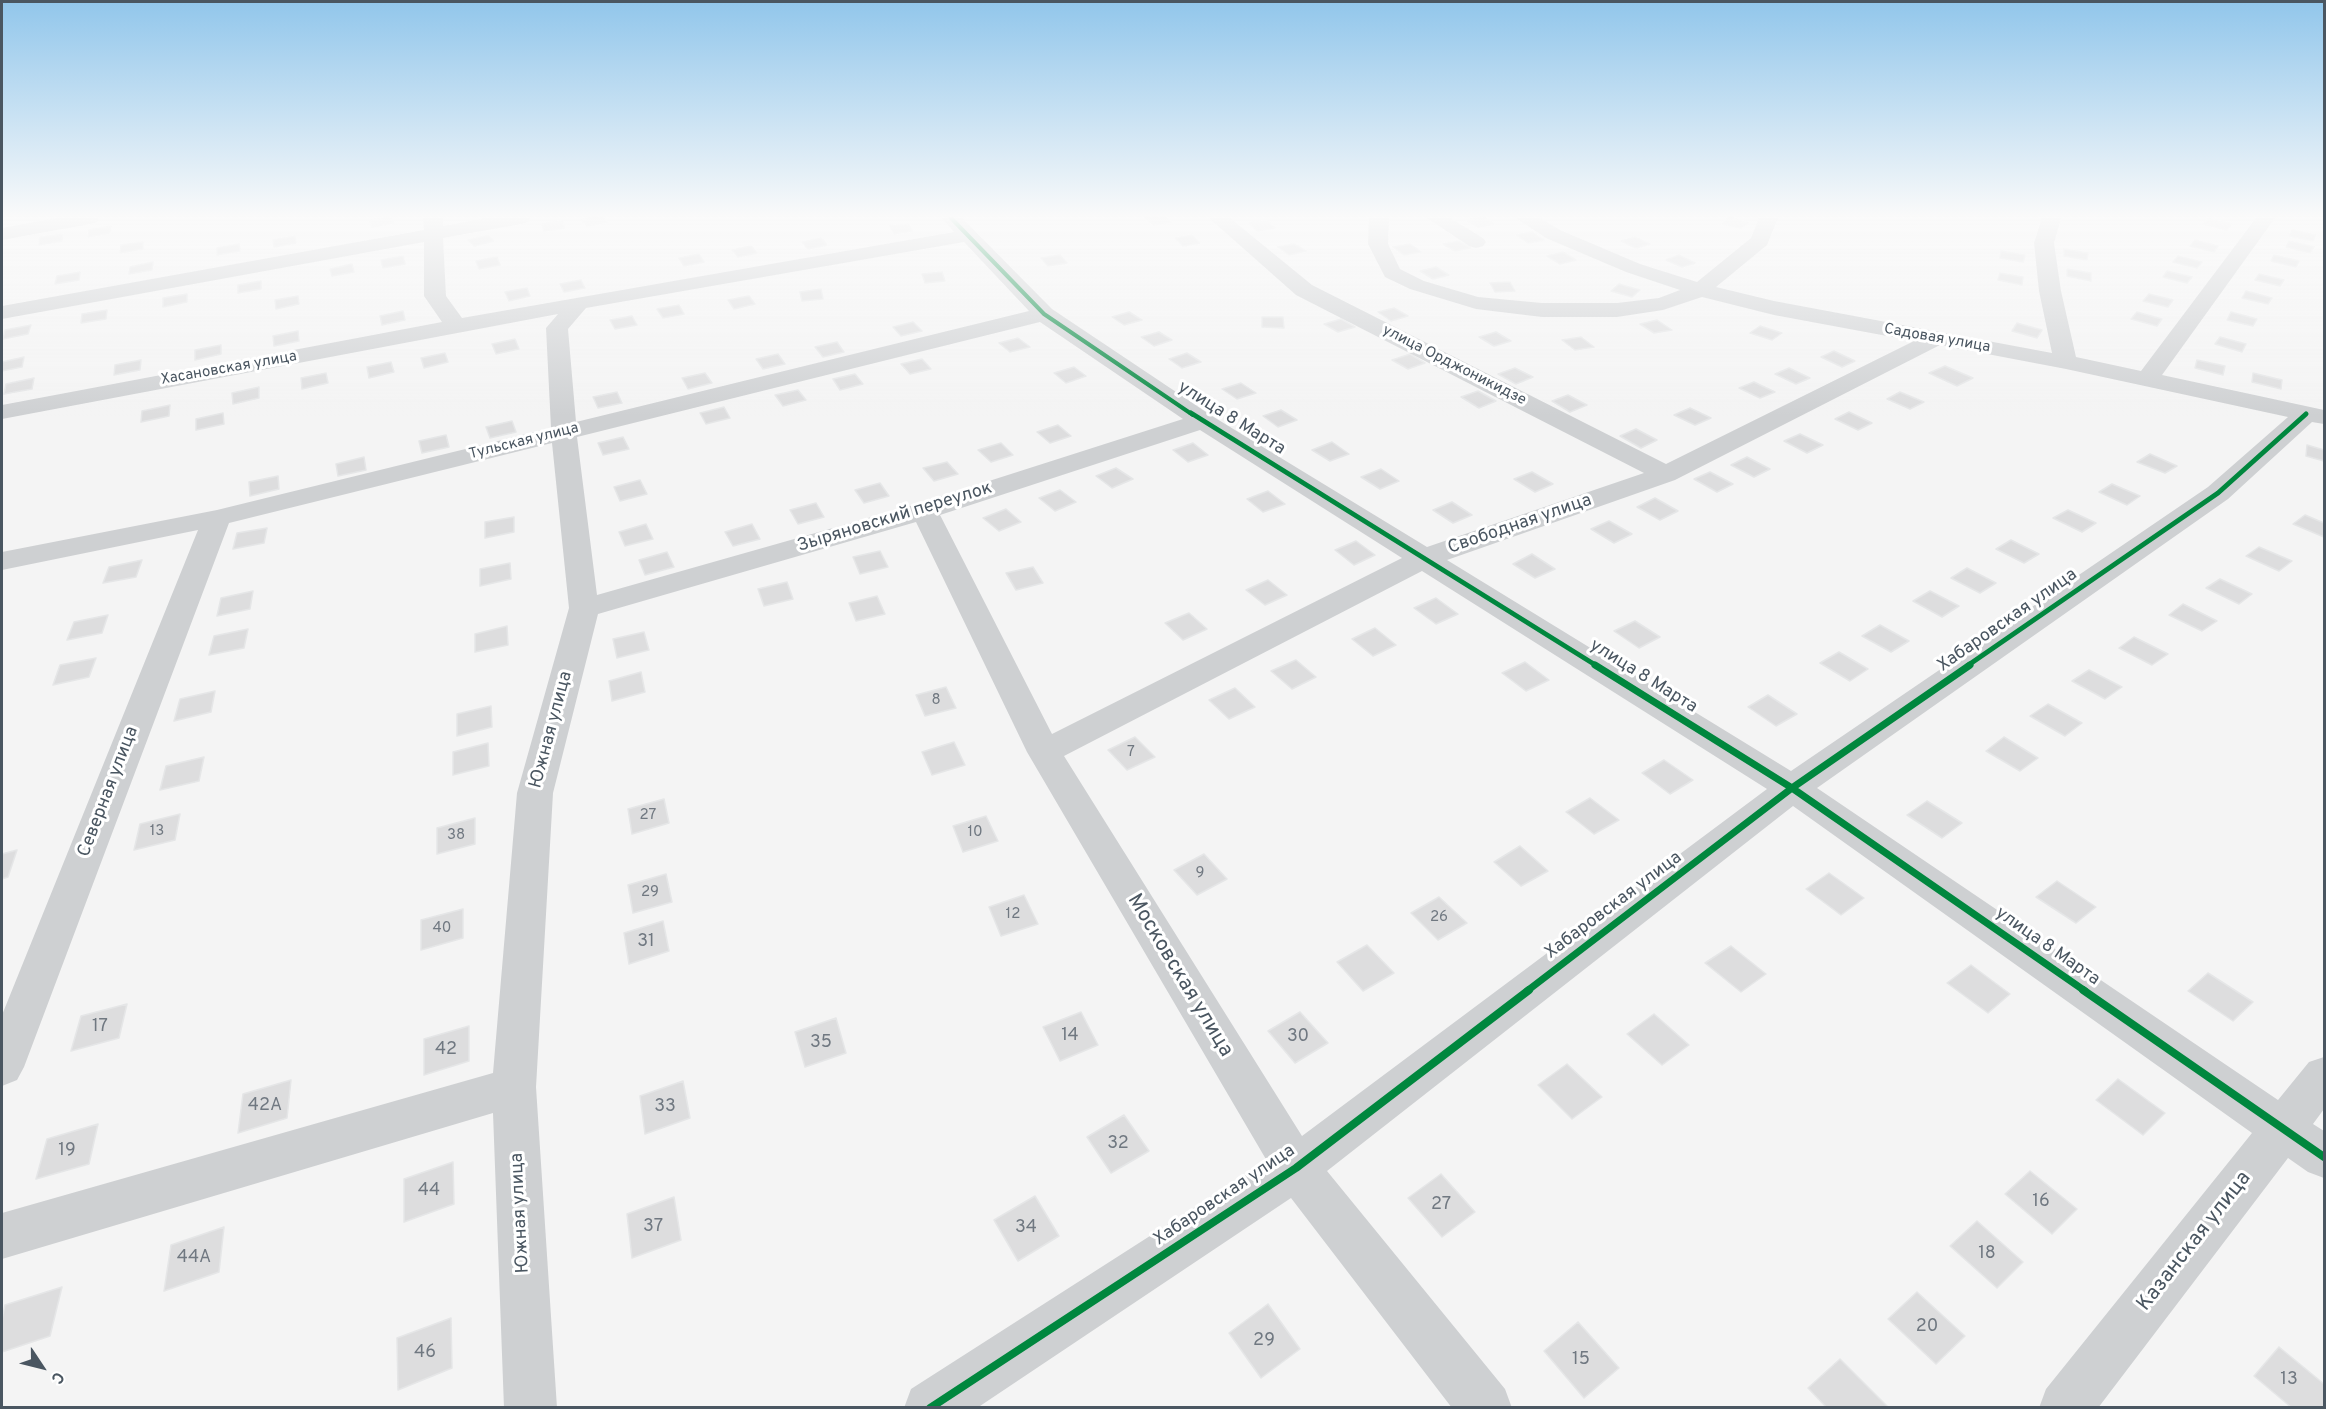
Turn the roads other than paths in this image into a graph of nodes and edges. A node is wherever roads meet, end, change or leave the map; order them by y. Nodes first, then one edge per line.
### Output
1 (144, 284) edge
2 (435, 284) edge
3 (675, 284) edge
4 (1014, 284) edge
5 (1297, 284) edge
6 (1414, 284) edge
7 (1681, 284) edge
8 (1708, 284) edge
9 (2049, 284) edge
10 (2217, 284) edge
11 (1700, 290) junction
12 (579, 303) junction
13 (2, 312) edge
14 (1044, 314) junction
15 (457, 327) junction
16 (1935, 339) junction
17 (2066, 362) junction
18 (2146, 380) junction
19 (2, 412) edge
20 (2315, 416) edge
21 (1203, 421) junction
22 (564, 432) junction
23 (1666, 474) junction
24 (924, 511) junction
25 (217, 518) junction
26 (1424, 558) junction
27 (2, 561) edge
28 (584, 608) junction
29 (1044, 752) junction
30 (1792, 788) junction
31 (2, 1067) edge
32 (2325, 1076) edge
33 (514, 1088) junction
34 (2284, 1130) junction
35 (2325, 1157) edge
36 (1296, 1168) junction
37 (2, 1236) edge
38 (531, 1407) edge
39 (930, 1407) edge
40 (1486, 1407) edge
41 (2065, 1407) edge

1 - 13 street
2 - 15 street
3 - 12 street
4 - 14 street, улица 8 Марта
5 - 23 street, улица Орджоникидзе
6 - 11 street
7 - 11 street, Садовая улица
8 - 11 street
9 - 17 street
10 - 18 street
11 - 16 street, Садовая улица
12 - 15 street
12 - 22 street, Южная улица
14 - 21 street, улица 8 Марта
14 - 22 street, Тульская улица
15 - 19 street, Хасановская улица
16 - 17 street, Садовая улица
16 - 23 street, Свободная улица
17 - 18 street, Садовая улица
18 - 20 street, Садовая улица
20 - 30 street, Хабаровская улица
21 - 24 street, Зыряновский переулок
21 - 26 street, улица 8 Марта
22 - 25 street, Тульская улица
22 - 28 street, Южная улица
23 - 26 street, Свободная улица
24 - 28 street, Зыряновский переулок
24 - 29 street, Московская улица
25 - 27 street, Тульская улица
25 - 31 street, Северная улица
26 - 29 street, Свободная улица
26 - 30 street, улица 8 Марта
28 - 33 street, Южная улица
29 - 36 street, Московская улица
30 - 34 street, улица 8 Марта
30 - 36 street, Хабаровская улица
32 - 34 street, Казанская улица
33 - 37 street
33 - 38 street, Южная улица
34 - 35 street, улица 8 Марта
34 - 41 street, Казанская улица
36 - 39 street, Хабаровская улица
36 - 40 street, Московская улица

